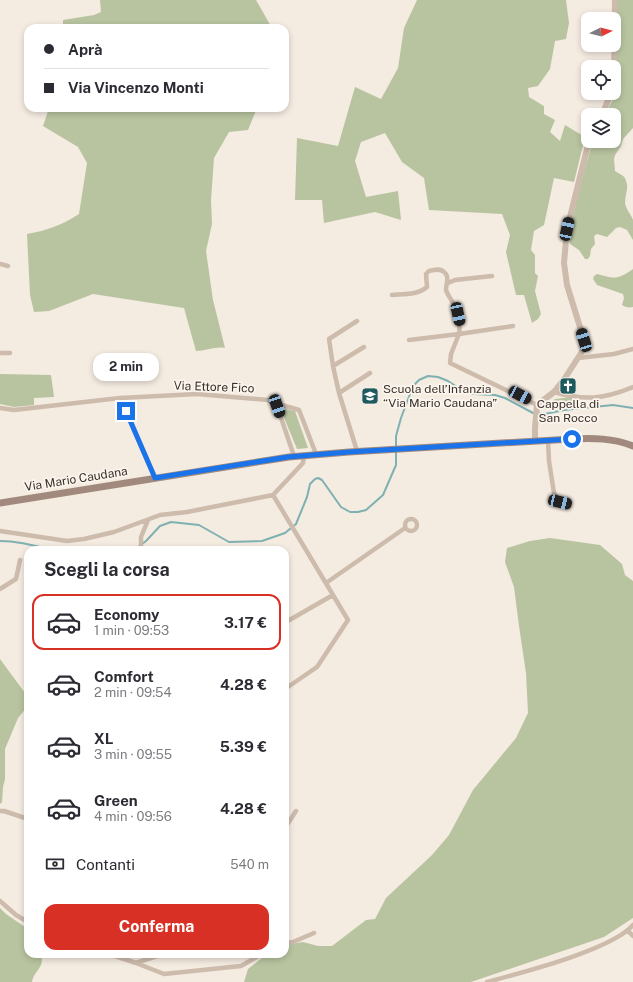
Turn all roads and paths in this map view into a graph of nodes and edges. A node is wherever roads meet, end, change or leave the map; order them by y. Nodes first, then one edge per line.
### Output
1 (614, 0) edge
2 (614, 60) edge
3 (587, 148) edge
4 (0, 264) edge
5 (8, 266) dead end
6 (492, 276) dead end
7 (448, 283) junction
8 (392, 295) dead end
9 (357, 321) dead end
10 (513, 326) dead end
11 (459, 334) junction
12 (409, 340) dead end
13 (364, 347) dead end
14 (633, 349) edge
15 (0, 353) edge
16 (10, 353) dead end
17 (578, 358) junction
18 (333, 366) junction
19 (370, 373) dead end
20 (633, 387) edge
21 (554, 392) junction
22 (339, 393) junction
23 (120, 398) junction
24 (271, 402) junction
25 (537, 407) junction
26 (0, 408) edge
27 (534, 440) junction
28 (548, 440) junction
29 (633, 446) edge
30 (357, 451) junction
31 (316, 454) junction
32 (304, 455) junction
33 (294, 456) junction
34 (155, 478) junction
35 (273, 495) junction
36 (0, 503) edge
37 (569, 504) dead end
38 (148, 520) junction
39 (405, 528) dead end
40 (0, 531) edge
41 (141, 546) edge
42 (20, 560) dead end
43 (326, 583) junction
44 (0, 589) edge
45 (333, 595) junction
46 (289, 620) edge
47 (289, 686) edge
48 (0, 811) edge
49 (296, 812) dead end
50 (24, 818) edge
51 (289, 822) edge
52 (0, 900) edge
53 (24, 920) edge
54 (633, 925) edge
55 (628, 931) junction
56 (314, 933) dead end
57 (633, 936) edge
58 (289, 942) edge
59 (121, 958) edge
60 (150, 958) edge
61 (255, 958) edge
62 (136, 963) junction
63 (487, 982) edge

1 - 2 street
3 - 17 street
4 - 5 street
6 - 7 street
7 - 8 street
7 - 11 street
9 - 18 street
10 - 11 street
11 - 12 street
11 - 25 street
13 - 18 street
14 - 17 street
15 - 16 street
17 - 21 street
18 - 22 street
19 - 22 street
20 - 21 street
21 - 25 street
22 - 30 street
23 - 24 street, Via Ettore Fico
23 - 26 street, Via Ettore Fico
23 - 34 street
24 - 31 street
24 - 33 street, Via Ettore Fico
25 - 27 street
27 - 28 main road, Via Mario Caudana
27 - 30 main road, Via Mario Caudana
28 - 29 main road, Via Mario Caudana
28 - 37 street
30 - 31 main road, Via Mario Caudana
31 - 32 main road, Via Mario Caudana
32 - 33 main road, Via Mario Caudana
32 - 35 street
33 - 34 main road, Via Mario Caudana
34 - 36 main road, Via Mario Caudana
35 - 38 street
35 - 43 street
38 - 40 street
38 - 41 street
39 - 43 street
42 - 44 street
43 - 45 street
45 - 46 street
45 - 47 street
48 - 50 street
49 - 51 street
52 - 53 street
54 - 55 street
55 - 57 street
55 - 63 street
56 - 58 street
59 - 62 street
60 - 62 street
61 - 62 street

